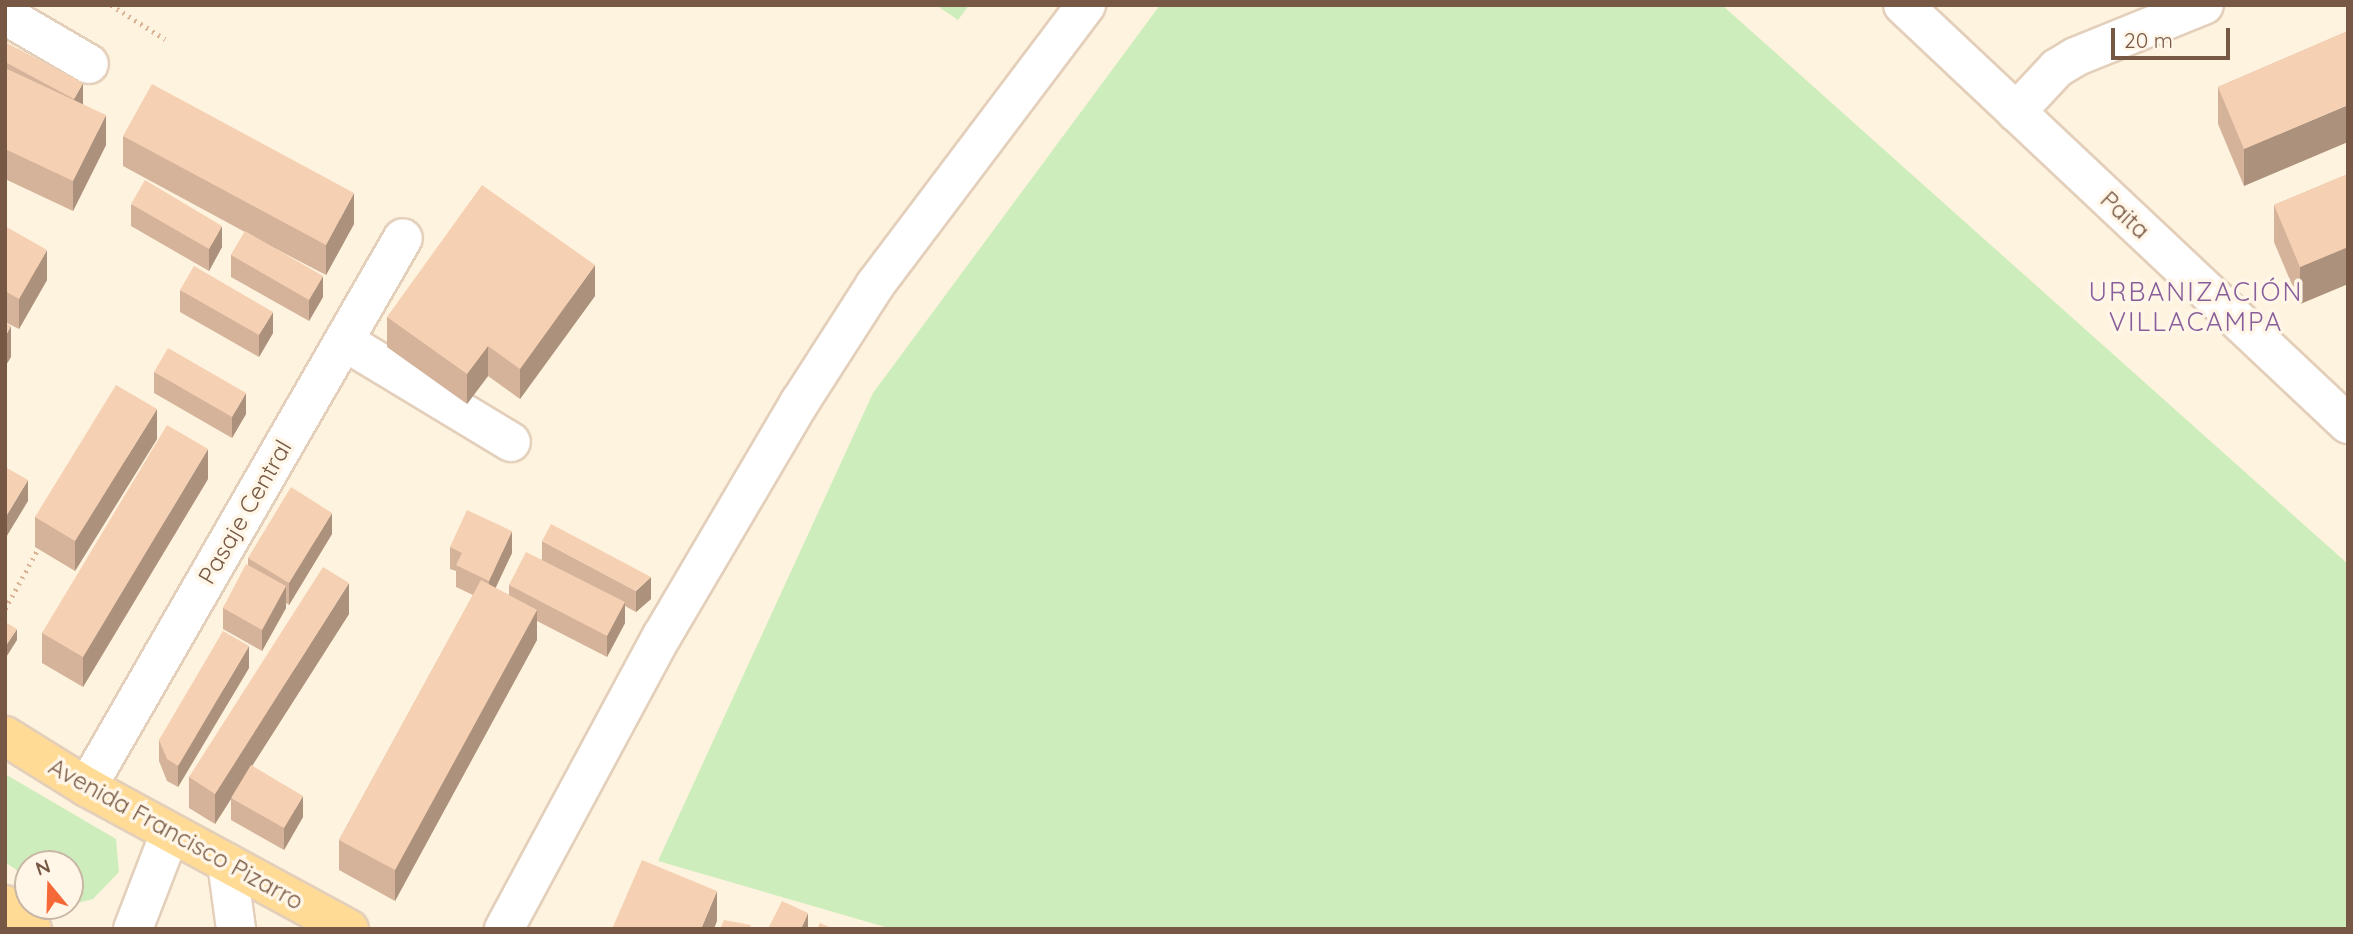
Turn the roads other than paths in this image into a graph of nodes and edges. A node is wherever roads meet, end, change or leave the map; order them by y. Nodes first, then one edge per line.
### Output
1 (1086, 5) edge
2 (1903, 5) edge
3 (2204, 5) edge
4 (5, 15) edge
5 (89, 64) dead end
6 (2016, 112) junction
7 (403, 238) dead end
8 (344, 341) junction
9 (2348, 424) edge
10 (511, 442) dead end
11 (5, 736) edge
12 (87, 787) junction
13 (170, 833) junction
14 (227, 863) junction
15 (5, 905) edge
16 (141, 924) edge
17 (32, 929) edge
18 (236, 929) edge
19 (349, 929) edge
20 (504, 929) edge

1 - 20 street
2 - 6 street, Paita
3 - 6 street
4 - 5 street
6 - 9 street, Paita
7 - 8 street, Pasaje Central
8 - 10 street
8 - 12 street, Pasaje Central
11 - 12 main road, Avenida Francisco Pizarro
12 - 13 main road, Avenida Francisco Pizarro
13 - 14 main road, Avenida Francisco Pizarro
13 - 16 street
14 - 18 street
14 - 19 main road, Avenida Francisco Pizarro
15 - 17 main road

